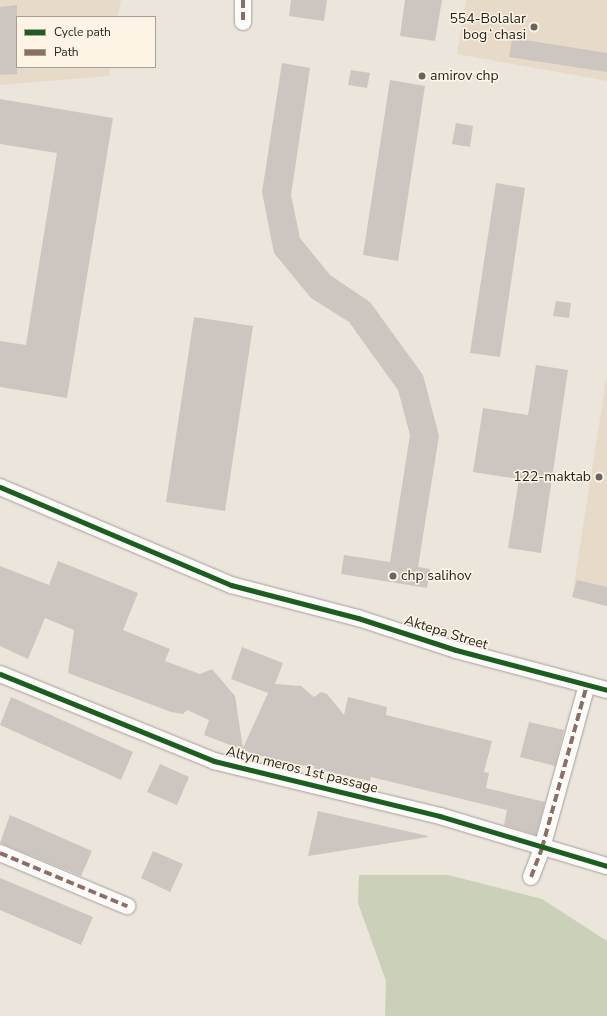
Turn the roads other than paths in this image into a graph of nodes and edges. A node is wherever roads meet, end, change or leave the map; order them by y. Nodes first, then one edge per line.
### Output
1 (243, 0) edge
2 (243, 22) dead end
3 (0, 487) edge
4 (0, 674) edge
5 (587, 685) junction
6 (607, 690) edge
7 (542, 848) junction
8 (0, 853) edge
9 (607, 866) edge
10 (531, 877) dead end
11 (127, 906) dead end

1 - 2 street
3 - 5 street, Aktepa Street
4 - 7 street, Altyn meros 1st passage
5 - 6 street, Aktepa Street
5 - 7 street
7 - 9 street, Altyn meros 1st passage
7 - 10 street
8 - 11 street

